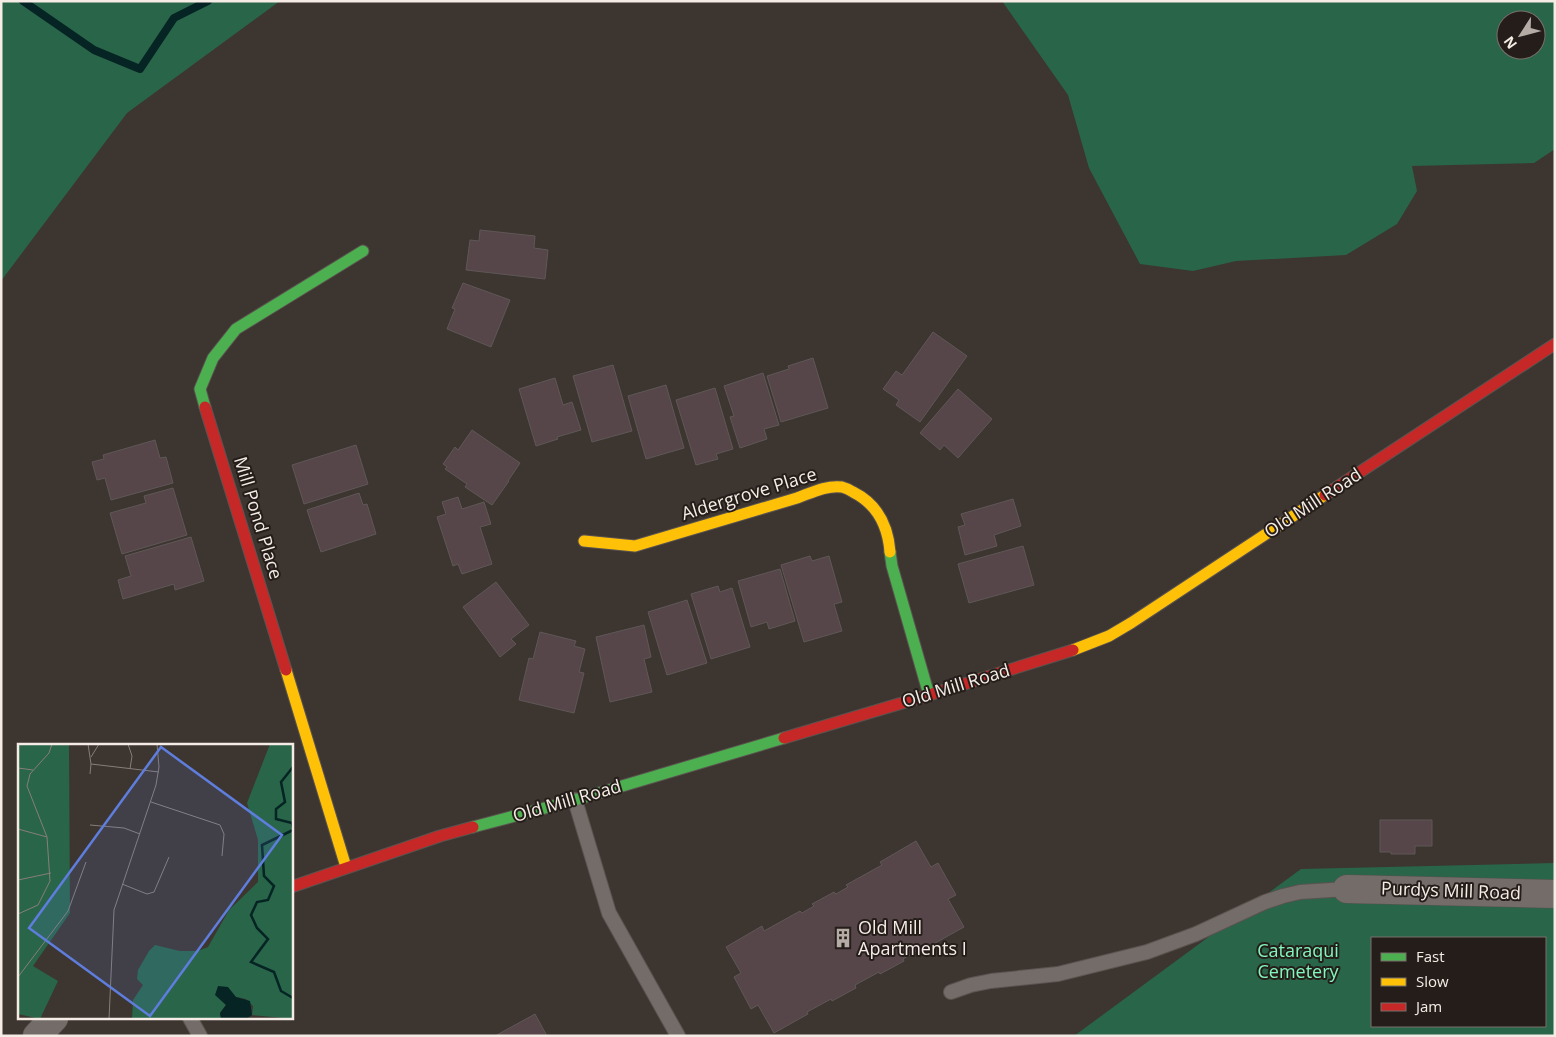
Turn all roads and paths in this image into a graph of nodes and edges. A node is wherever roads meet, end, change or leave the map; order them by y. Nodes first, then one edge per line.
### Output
1 (363, 251) dead end
2 (1555, 344) edge
3 (584, 541) dead end
4 (929, 695) junction
5 (576, 800) junction
6 (346, 867) junction
7 (292, 887) edge
8 (1347, 888) joint
9 (1555, 894) edge
10 (951, 992) dead end
11 (52, 1020) edge
12 (191, 1020) edge
13 (37, 1036) edge
14 (200, 1036) edge
15 (678, 1036) edge

1 - 6 street, Mill Pond Place
2 - 4 street, Old Mill Road
3 - 4 street, Aldergrove Place
4 - 5 street, Old Mill Road
5 - 6 street, Old Mill Road
5 - 15 lane
6 - 7 street, Old Mill Road
8 - 9 street, Purdys Mill Road
8 - 10 lane
11 - 13 street
12 - 14 lane

